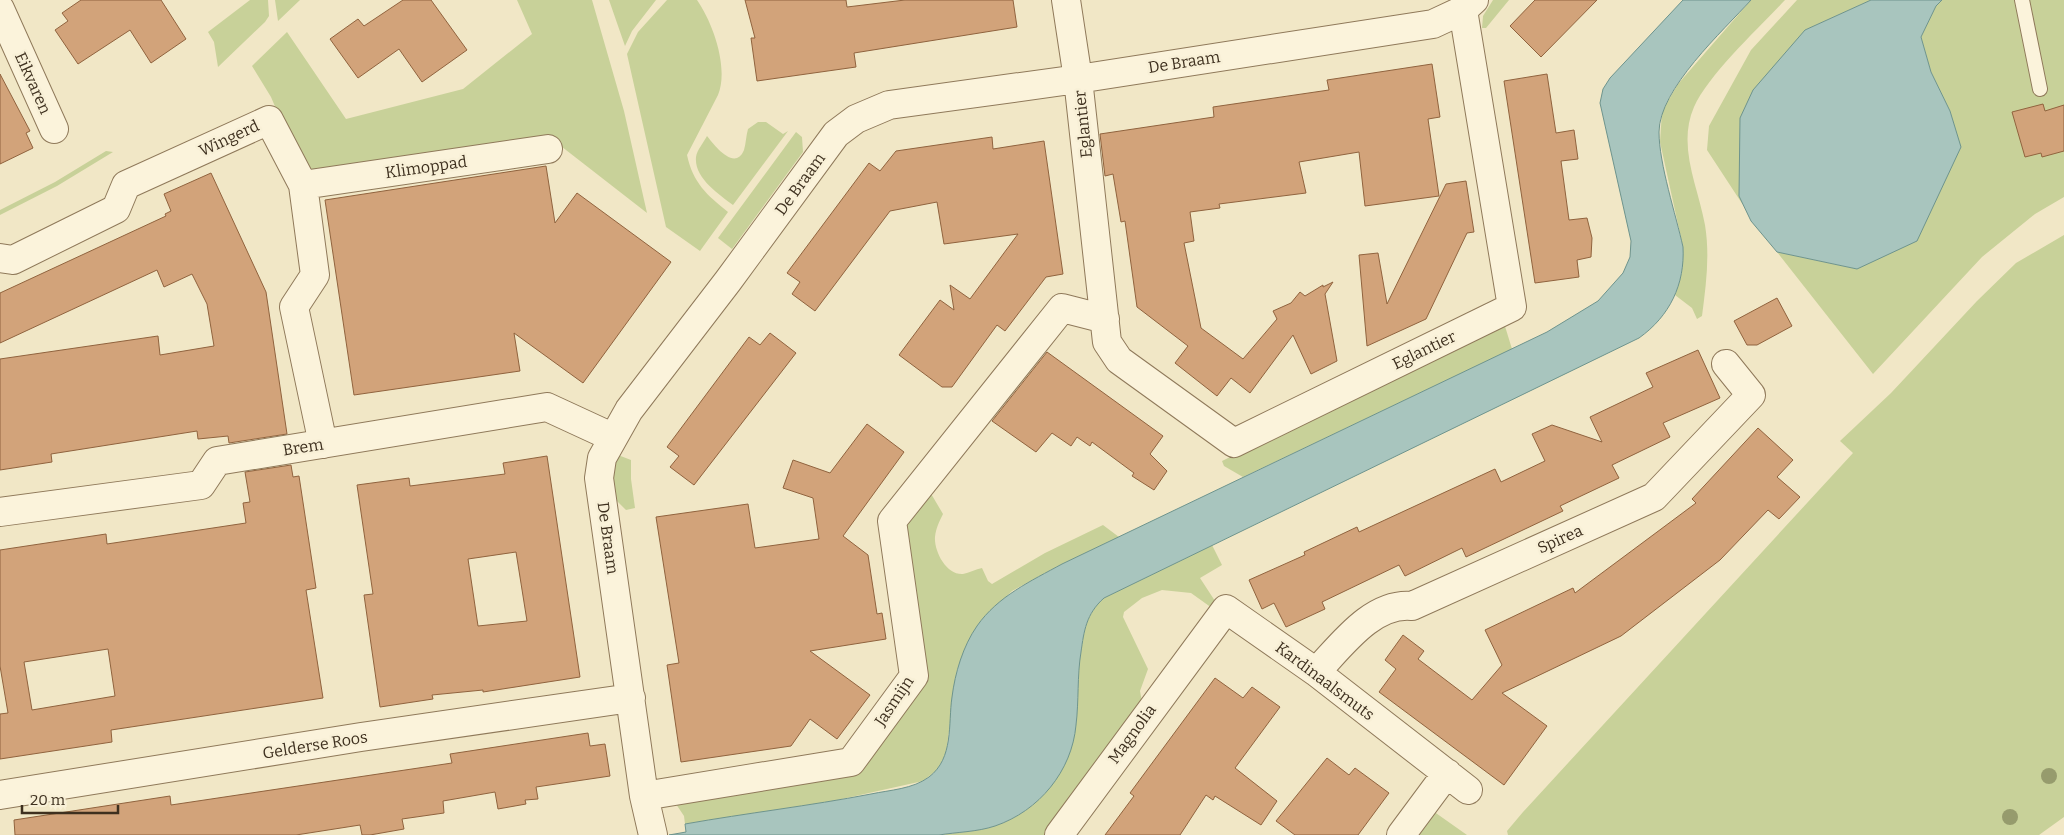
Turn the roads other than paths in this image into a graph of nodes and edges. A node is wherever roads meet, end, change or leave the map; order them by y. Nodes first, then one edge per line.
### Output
1 (15, 0) edge
2 (1066, 0) edge
3 (2022, 0) edge
4 (1468, 5) edge
5 (0, 9) edge
6 (1078, 79) junction
7 (2040, 89) dead end
8 (54, 129) dead end
9 (548, 149) dead end
10 (304, 185) junction
11 (0, 258) edge
12 (1105, 318) junction
13 (1726, 364) dead end
14 (612, 437) junction
15 (323, 444) junction
16 (0, 512) edge
17 (1206, 633) joint
18 (1316, 672) junction
19 (631, 698) junction
20 (1447, 773) junction
21 (1468, 790) dead end
22 (0, 795) edge
23 (649, 817) edge
24 (1059, 835) edge
25 (1401, 835) edge

1 - 5 street
2 - 6 street, Eglantier
3 - 7 lane
4 - 6 street, De Braam
4 - 12 street, Eglantier
5 - 8 street, Eikvaren
6 - 12 street, Eglantier
6 - 14 street, De Braam
9 - 10 street, Klimoppad
10 - 11 street, Wingerd
10 - 15 street, Wingerd
12 - 23 street, Jasmijn
13 - 18 street, Spirea
14 - 15 street, Brem
14 - 19 street, De Braam
15 - 16 street, Brem
17 - 18 street, Kardinaalsmuts
17 - 24 street, Magnolia
18 - 20 street, Kardinaalsmuts
19 - 22 street, Gelderse Roos
19 - 23 street, De Braam
20 - 21 street, Kardinaalsmuts
20 - 25 street

